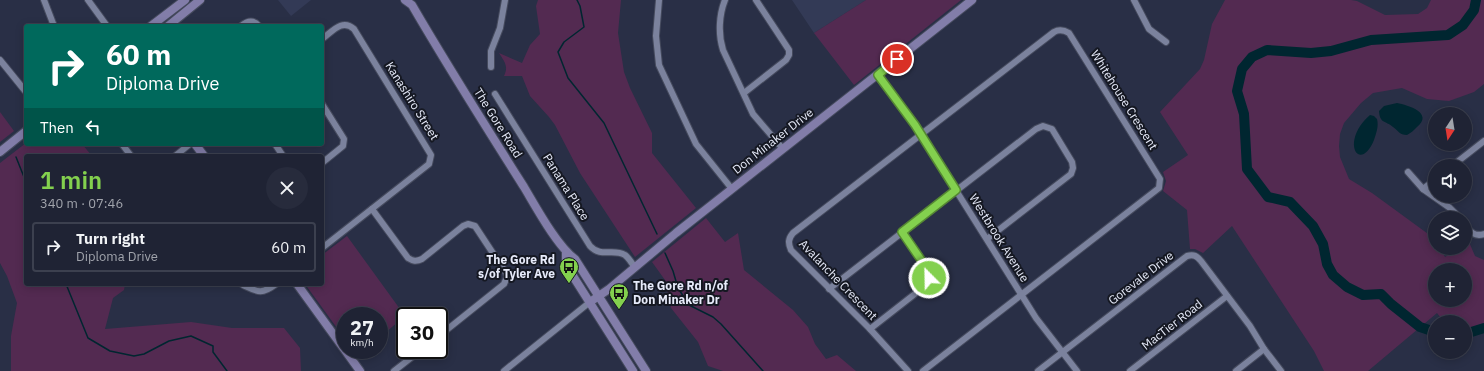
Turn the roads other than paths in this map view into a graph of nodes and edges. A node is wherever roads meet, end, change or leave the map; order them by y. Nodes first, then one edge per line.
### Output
1 (44, 0) edge
2 (88, 0) edge
3 (184, 0) edge
4 (200, 0) edge
5 (405, 0) edge
6 (505, 0) edge
7 (659, 0) edge
8 (725, 0) edge
9 (756, 0) edge
10 (972, 0) edge
11 (1134, 0) edge
12 (413, 2) edge
13 (53, 24) edge
14 (106, 24) edge
15 (154, 24) edge
16 (170, 24) edge
17 (242, 24) edge
18 (257, 24) edge
19 (324, 37) edge
20 (1166, 42) dead end
21 (0, 60) edge
22 (491, 67) dead end
23 (878, 75) junction
24 (24, 90) edge
25 (744, 93) junction
26 (495, 94) dead end
27 (324, 107) edge
28 (24, 133) edge
29 (921, 134) junction
30 (1484, 141) edge
31 (188, 146) edge
32 (783, 149) junction
33 (0, 152) edge
34 (178, 154) edge
35 (1461, 159) edge
36 (324, 161) edge
37 (1408, 172) dead end
38 (1428, 185) edge
39 (732, 189) junction
40 (1423, 189) junction
41 (956, 190) junction
42 (372, 209) junction
43 (1453, 211) edge
44 (902, 232) junction
45 (1472, 233) edge
46 (1484, 234) edge
47 (987, 239) junction
48 (324, 246) edge
49 (566, 253) junction
50 (635, 268) junction
51 (244, 286) edge
52 (273, 286) edge
53 (298, 286) edge
54 (829, 289) junction
55 (1022, 295) junction
56 (599, 296) junction
57 (1227, 296) junction
58 (590, 302) junction
59 (448, 329) edge
60 (870, 330) junction
61 (1264, 349) junction
62 (1063, 352) junction
63 (409, 359) edge
64 (360, 371) edge
65 (394, 371) edge
66 (504, 371) edge
67 (633, 371) edge
68 (646, 371) edge
69 (908, 371) edge
70 (924, 371) edge
71 (1038, 371) edge
72 (1077, 371) edge
73 (1130, 371) edge
74 (1236, 371) edge
75 (1281, 371) edge

1 - 13 street
2 - 14 street
3 - 15 main road
4 - 16 main road
5 - 12 main road, The Gore Road
6 - 22 street
7 - 39 street
8 - 25 street
9 - 25 street
10 - 23 main road, Don Minaker Drive
11 - 20 street
12 - 49 main road, The Gore Road
17 - 18 street
19 - 42 street, Kanashiro Street
21 - 24 street
23 - 29 street, Westbrook Avenue
23 - 32 main road, Don Minaker Drive
25 - 32 street
26 - 50 street, Panama Place
27 - 36 street
28 - 33 main road
29 - 41 street, Westbrook Avenue
29 - 54 street, Avalanche Crescent
29 - 55 street, Whitehouse Crescent
30 - 35 street
31 - 34 street
32 - 39 main road, Don Minaker Drive
37 - 40 street
38 - 40 street
39 - 50 main road, Don Minaker Drive
40 - 43 street
41 - 44 street
41 - 47 street, Westbrook Avenue
41 - 47 street
42 - 48 street, Kanashiro Street
42 - 59 street
44 - 54 street
44 - 60 street
45 - 46 street
47 - 55 street, Westbrook Avenue
49 - 56 main road, The Gore Road
49 - 58 main road, The Gore Road
50 - 56 main road, Don Minaker Drive
51 - 52 street
53 - 64 main road
54 - 60 street, Avalanche Crescent
55 - 62 street, Westbrook Avenue
55 - 70 street
56 - 58 main road, Don Minaker Drive
56 - 68 main road, The Gore Road
57 - 61 street, Gorevale Drive
57 - 62 street, Gorevale Drive
57 - 73 street, MacTier Road
58 - 66 street
58 - 67 main road, The Gore Road
60 - 69 street, Avalanche Crescent
61 - 74 street
61 - 75 street, Gorevale Drive
62 - 71 street, Gorevale Drive
62 - 72 street, Westbrook Avenue
63 - 65 street

